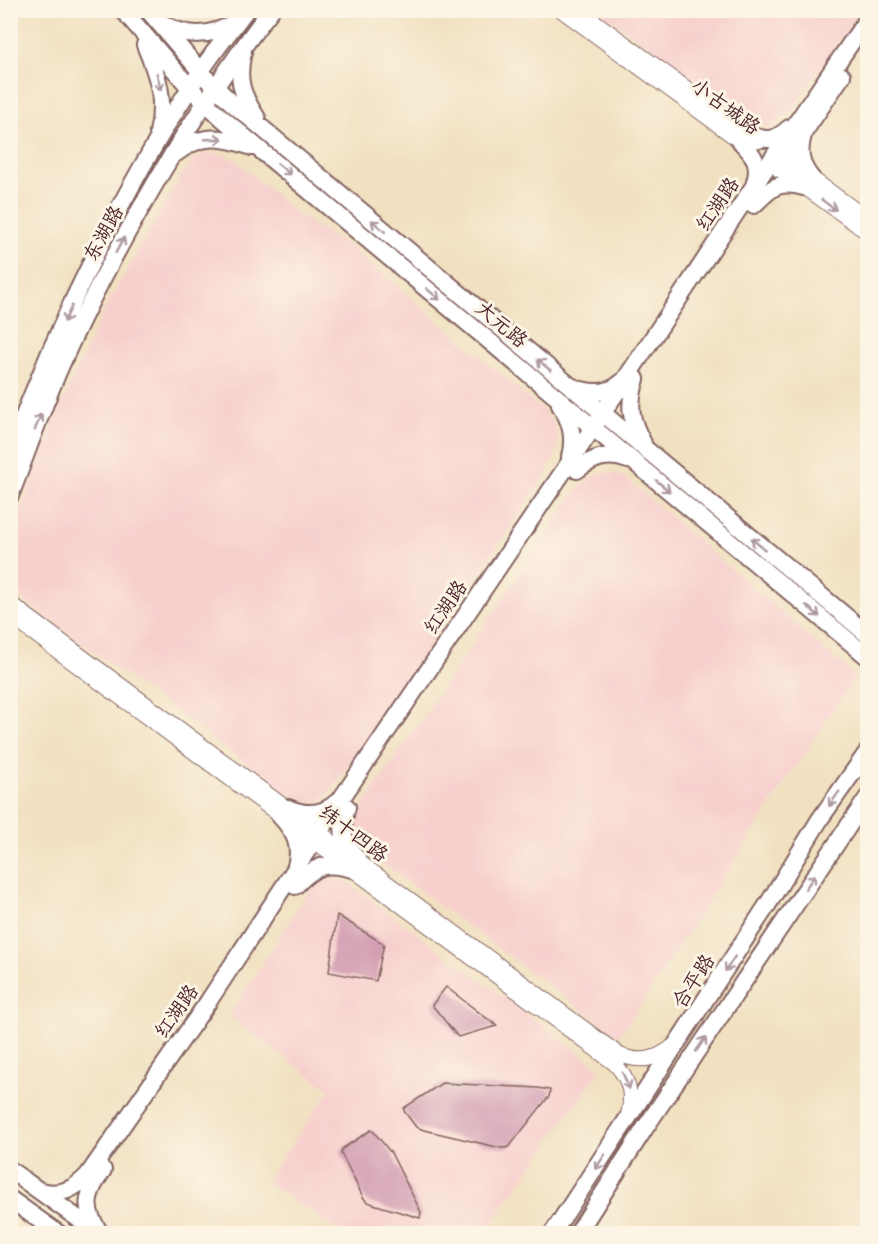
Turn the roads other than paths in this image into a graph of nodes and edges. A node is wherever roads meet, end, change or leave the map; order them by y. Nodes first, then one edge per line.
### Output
1 (123, 10) edge
2 (561, 10) edge
3 (579, 10) edge
4 (244, 13) edge
5 (151, 14) edge
6 (267, 16) edge
7 (867, 18) edge
8 (137, 28) junction
9 (867, 38) edge
10 (244, 46) junction
11 (201, 72) junction
12 (190, 87) junction
13 (216, 87) junction
14 (205, 102) junction
15 (802, 124) junction
16 (272, 137) junction
17 (745, 138) junction
18 (154, 147) junction
19 (261, 150) junction
20 (170, 158) junction
21 (777, 161) junction
22 (808, 183) junction
23 (753, 197) junction
24 (867, 219) edge
25 (867, 233) edge
26 (631, 379) junction
27 (564, 382) junction
28 (550, 392) junction
29 (601, 423) junction
30 (10, 452) edge
31 (651, 454) junction
32 (635, 463) junction
33 (572, 467) junction
34 (10, 496) edge
35 (10, 603) edge
36 (10, 616) edge
37 (846, 628) junction
38 (867, 628) edge
39 (867, 635) edge
40 (867, 657) edge
41 (867, 671) edge
42 (866, 751) edge
43 (867, 797) edge
44 (345, 801) junction
45 (284, 812) junction
46 (321, 839) junction
47 (355, 865) junction
48 (295, 879) junction
49 (680, 1040) junction
50 (626, 1122) junction
51 (10, 1170) edge
52 (40, 1191) junction
53 (10, 1199) edge
54 (58, 1233) edge
55 (100, 1233) edge
56 (552, 1233) edge
57 (577, 1233) edge

1 - 8 main road, 大元路
2 - 17 street, 小古城路
3 - 17 street, 小古城路
4 - 5 main road
4 - 6 main road
4 - 11 main road, 东湖路
5 - 11 main road, 大元路
6 - 10 main road, 东湖路
7 - 15 main road, 红湖路
8 - 12 main road, 大元路
8 -> 18 main road
9 - 15 main road, 红湖路
10 - 13 main road, 东湖路
10 - 16 main road
11 - 12 main road, 东湖路
11 - 13 main road, 大元路
12 - 14 main road, 大元路
12 - 18 main road, 东湖路
13 - 14 main road, 东湖路
13 - 16 main road, 大元路
14 - 19 main road, 大元路
14 - 20 main road, 东湖路
15 - 17 main road
15 - 21 main road, 红湖路
15 - 22 main road
27 -> 16 main road, 大元路
17 - 21 street, 小古城路
17 - 23 main road
18 - 20 main road
18 -> 30 main road, 东湖路
20 -> 19 main road
19 -> 28 main road, 大元路
34 -> 20 main road, 东湖路
21 - 22 street, 小古城路
21 - 23 main road, 红湖路
22 - 23 main road
22 - 24 street, 小古城路
22 -> 25 street, 小古城路
23 - 26 main road, 红湖路
26 - 27 main road
26 - 29 main road, 红湖路
26 - 31 main road
27 - 29 main road, 大元路
28 - 29 main road, 大元路
28 - 33 main road
29 - 31 main road, 大元路
29 - 32 main road, 大元路
29 - 33 main road, 红湖路
37 -> 31 main road, 大元路
32 - 33 main road
32 -> 37 main road, 大元路
33 - 44 main road, 红湖路
35 - 45 street, 纬十四路
36 - 45 street, 纬十四路
37 - 38 main road
37 - 39 main road, 大元路
37 - 40 main road, 大元路
37 - 41 main road
42 -> 49 main road, 合平路
57 -> 43 main road, 合平路
44 - 45 main road
44 - 46 main road, 红湖路
44 - 47 main road
45 - 46 street, 纬十四路
45 - 48 main road
46 - 47 street, 纬十四路
46 - 48 main road, 红湖路
47 - 48 main road
47 - 49 street, 纬十四路
47 -> 50 street, 纬十四路
48 - 52 main road, 红湖路
48 - 55 main road, 红湖路
49 - 50 main road, 合平路
50 -> 56 main road, 合平路
51 - 52 main road
52 - 55 main road
53 - 54 main road

